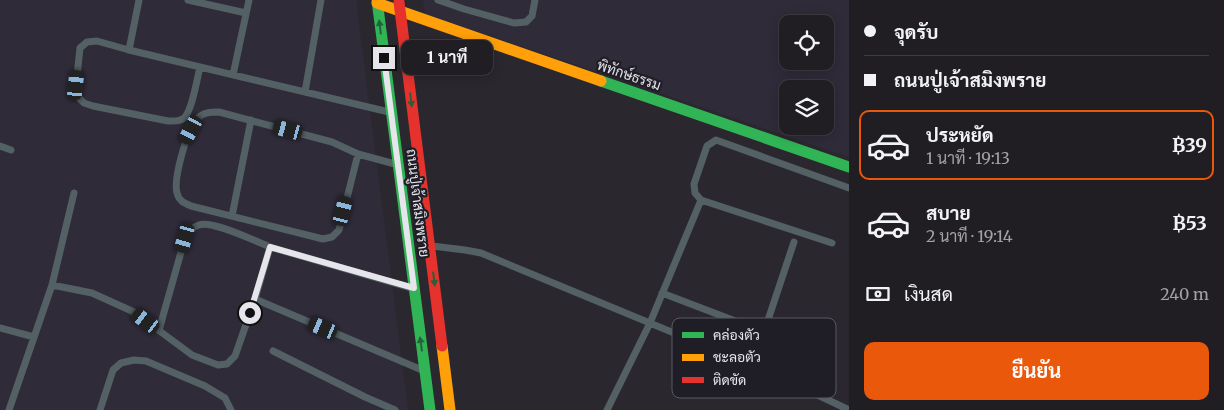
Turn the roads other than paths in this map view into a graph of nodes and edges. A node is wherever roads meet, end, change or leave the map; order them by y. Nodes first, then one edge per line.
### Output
1 (139, 0) edge
2 (188, 0) edge
3 (249, 0) edge
4 (321, 0) edge
5 (438, 0) edge
6 (535, 0) edge
7 (377, 2) edge
8 (399, 6) edge
9 (246, 14) junction
10 (128, 50) junction
11 (200, 67) junction
12 (234, 75) junction
13 (305, 92) junction
14 (391, 112) junction
15 (251, 120) junction
16 (0, 146) edge
17 (11, 150) dead end
18 (358, 154) junction
19 (398, 164) junction
20 (849, 167) edge
21 (849, 188) edge
22 (74, 193) dead end
23 (701, 200) junction
24 (232, 216) junction
25 (794, 242) dead end
26 (832, 243) dead end
27 (430, 246) junction
28 (270, 247) junction
29 (52, 285) junction
30 (414, 288) junction
31 (662, 293) junction
32 (256, 299) junction
33 (727, 318) edge
34 (769, 318) edge
35 (650, 323) junction
36 (0, 328) edge
37 (159, 330) junction
38 (672, 332) edge
39 (34, 337) junction
40 (273, 351) dead end
41 (425, 372) junction
42 (824, 398) edge
43 (10, 410) edge
44 (100, 410) edge
45 (231, 410) edge
46 (395, 410) edge
47 (430, 410) edge
48 (450, 410) edge
49 (606, 410) edge
50 (849, 410) edge

1 - 10 lane
2 - 9 lane
3 - 9 lane
4 - 13 lane
5 - 6 lane
7 - 8 main road, พิทักษ์ธรรม
14 -> 7 main road, ถนนปู่เจ้าสมิงพราย
8 - 20 main road, พิทักษ์ธรรม
8 -> 27 main road, ถนนปู่เจ้าสมิงพราย
9 - 12 lane
10 - 11 lane
10 - 11 lane
11 - 12 lane
12 - 13 lane
13 - 14 lane
14 - 19 main road, ถนนปู่เจ้าสมิงพราย
15 - 18 lane
15 - 24 lane
15 - 24 lane
16 - 17 lane
18 - 19 lane
18 - 24 lane
19 - 30 main road, ถนนปู่เจ้าสมิงพราย
21 - 23 lane
22 - 29 lane
23 - 26 lane
23 - 31 lane
25 - 34 lane
27 - 35 lane
27 -> 48 main road, ถนนปู่เจ้าสมิงพราย
28 - 30 lane
28 - 32 lane
28 - 37 lane
29 - 37 lane
29 - 39 lane
41 -> 30 main road, ถนนปู่เจ้าสมิงพราย
31 - 33 lane
31 - 35 lane
32 - 37 lane
32 - 41 lane
35 - 38 lane
35 - 49 lane
36 - 39 lane
39 - 43 lane
40 - 46 lane
41 - 47 main road, ถนนปู่เจ้าสมิงพราย
42 - 50 lane
44 - 45 lane

